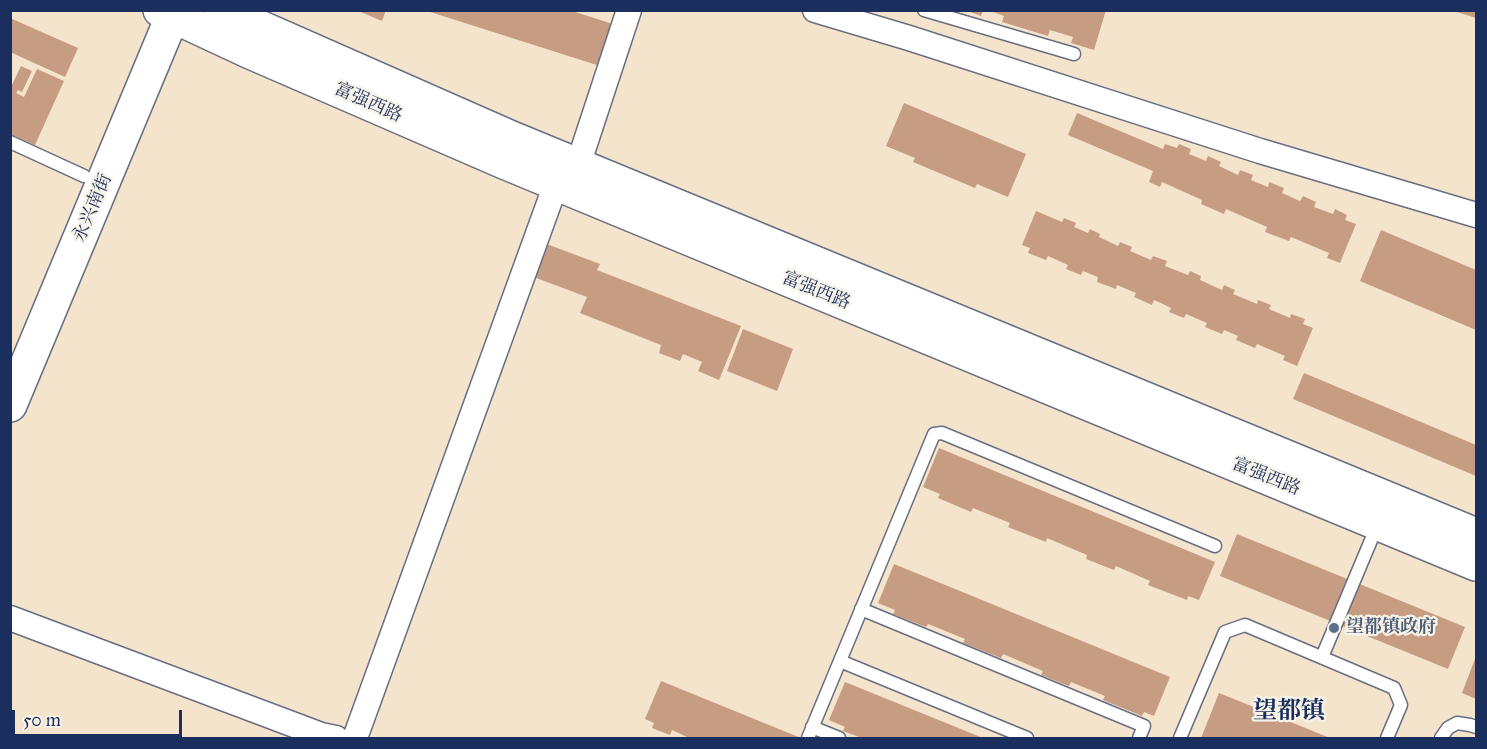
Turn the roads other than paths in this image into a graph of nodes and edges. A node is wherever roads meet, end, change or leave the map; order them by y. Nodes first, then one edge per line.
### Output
1 (221, 10) edge
2 (629, 10) edge
3 (815, 10) edge
4 (924, 10) edge
5 (165, 12) edge
6 (1074, 54) dead end
7 (10, 142) edge
8 (567, 175) junction
9 (84, 176) junction
10 (1476, 215) edge
11 (10, 352) edge
12 (10, 405) edge
13 (1378, 523) junction
14 (1476, 535) edge
15 (1215, 546) dead end
16 (1476, 564) edge
17 (861, 609) junction
18 (10, 618) edge
19 (1322, 657) junction
20 (840, 661) junction
21 (1476, 728) edge
22 (810, 733) edge
23 (336, 738) edge
24 (355, 738) edge
25 (839, 738) edge
26 (1027, 738) edge
27 (1139, 738) edge
28 (1180, 738) edge
29 (1388, 738) edge
30 (1442, 738) edge

1 - 8 main road, 富强西路
2 - 8 street
3 - 10 street
4 - 6 lane
5 - 8 main road, 富强西路
5 - 9 main road, 永兴南街
5 - 12 main road, 永兴南街
7 - 9 lane
8 - 13 main road, 富强西路
8 - 14 main road, 富强西路
8 - 24 street
9 - 11 main road, 永兴南街
13 - 16 main road, 富强西路
13 - 19 lane
15 - 17 lane
17 - 20 lane
17 - 27 lane
18 - 23 street
19 - 28 lane
19 - 29 lane
20 - 22 lane
20 - 26 lane
21 - 30 lane
22 - 25 lane

